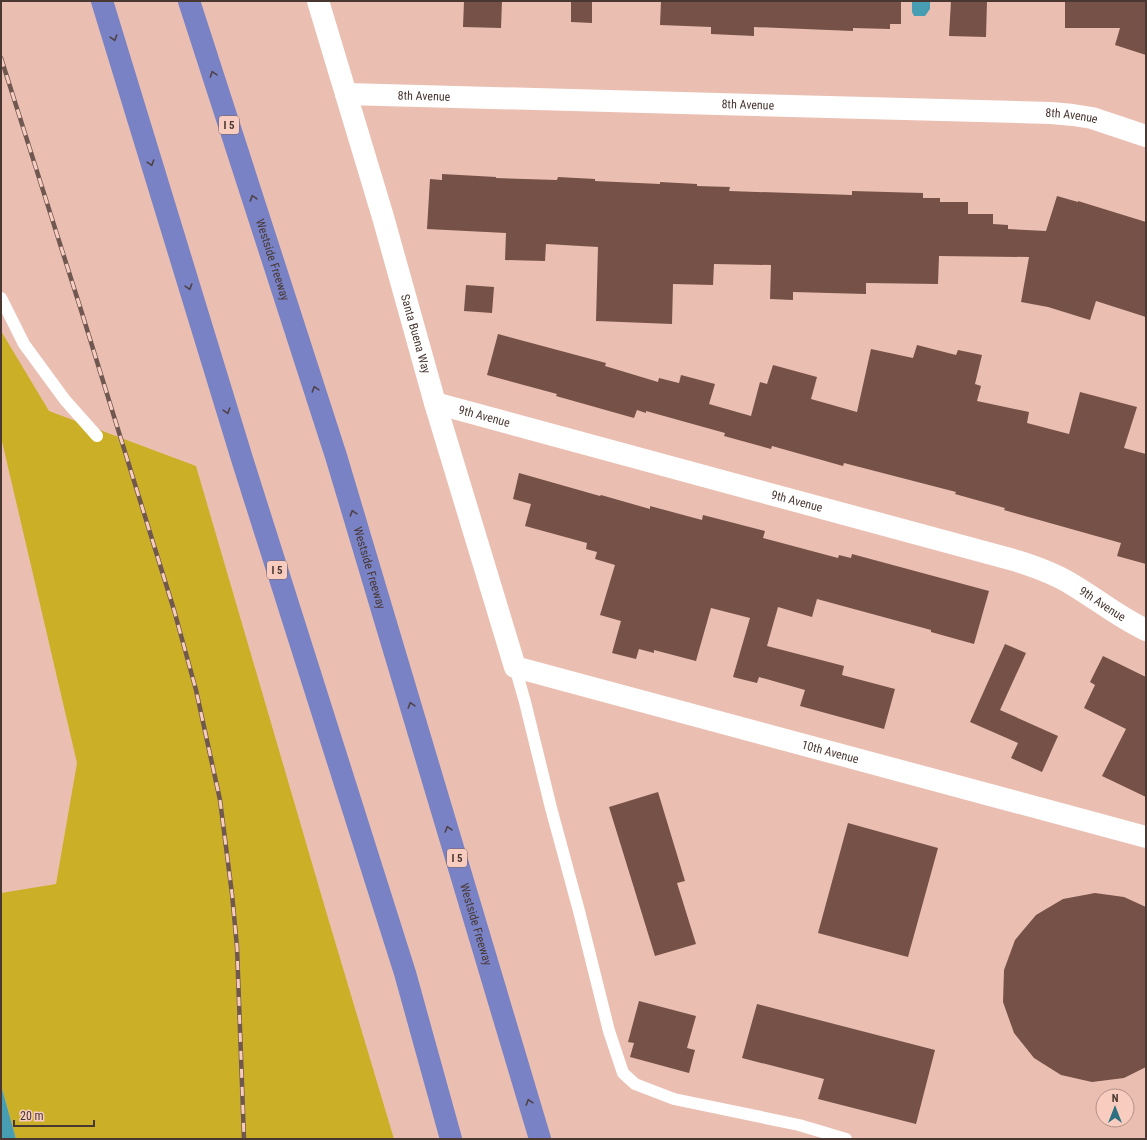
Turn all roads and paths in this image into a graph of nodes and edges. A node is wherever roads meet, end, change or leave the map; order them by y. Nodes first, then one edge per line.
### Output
1 (102, 1) edge
2 (189, 1) edge
3 (318, 1) edge
4 (346, 94) junction
5 (1146, 136) edge
6 (1, 298) edge
7 (435, 403) junction
8 (97, 436) dead end
9 (1146, 630) edge
10 (515, 667) junction
11 (1146, 836) edge
12 (451, 1139) edge
13 (540, 1139) edge
14 (846, 1139) edge

1 -> 12 highway, I 5
13 -> 2 highway, Westside Freeway / I 5
3 - 4 street, Santa Buena Way
4 - 5 street, 8th Avenue
4 - 7 street, Santa Buena Way
6 - 8 lane
7 - 9 street, 9th Avenue
7 - 10 street, Santa Buena Way
10 - 11 street, 10th Avenue
10 - 14 lane

